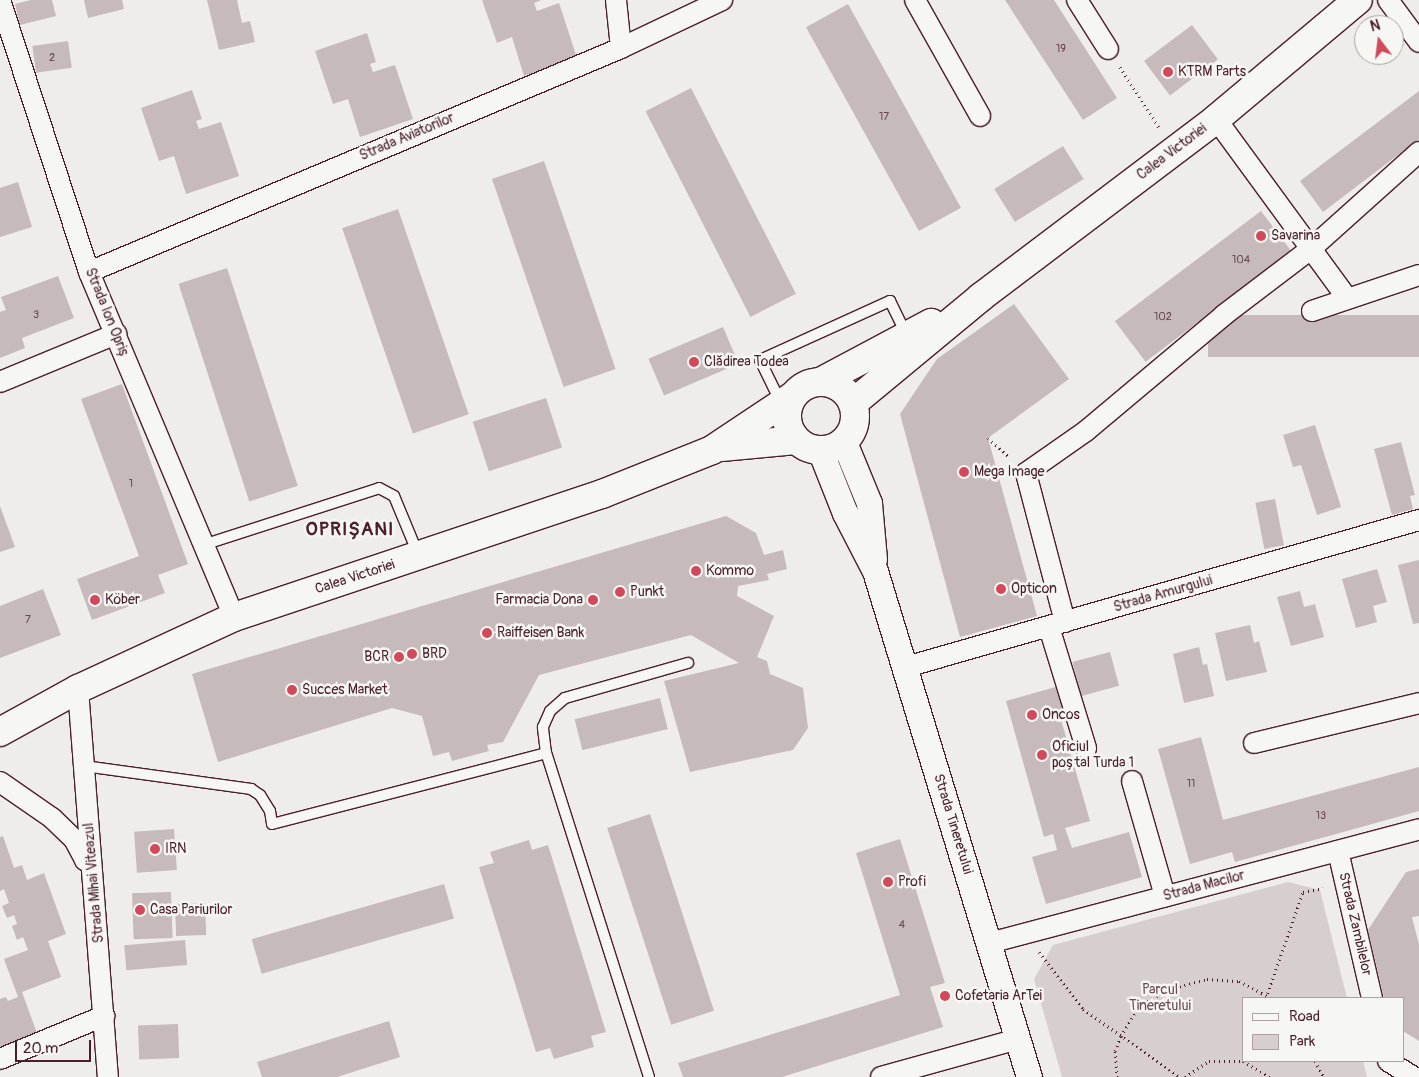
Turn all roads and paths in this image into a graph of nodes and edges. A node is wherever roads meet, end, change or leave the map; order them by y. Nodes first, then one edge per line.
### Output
1 (0, 0) edge
2 (616, 0) edge
3 (722, 0) edge
4 (915, 0) edge
5 (1078, 0) edge
6 (1358, 0) edge
7 (1388, 0) edge
8 (1419, 42) edge
9 (621, 48) junction
10 (1108, 49) joint
11 (980, 116) dead end
12 (1216, 119) junction
13 (1174, 150) junction
14 (1419, 152) edge
15 (1312, 248) junction
16 (89, 272) junction
17 (1419, 275) edge
18 (981, 297) junction
19 (1347, 298) junction
20 (1312, 311) dead end
21 (116, 334) junction
22 (907, 336) junction
23 (0, 382) edge
24 (820, 382) junction
25 (787, 400) junction
26 (853, 403) junction
27 (988, 438) dead end
28 (820, 444) junction
29 (721, 447) junction
30 (1026, 473) junction
31 (1419, 520) edge
32 (203, 545) junction
33 (419, 556) junction
34 (234, 617) junction
35 (1057, 625) junction
36 (688, 663) dead end
37 (906, 667) junction
38 (78, 689) junction
39 (1419, 703) edge
40 (0, 732) edge
41 (1254, 743) dead end
42 (1086, 748) dead end
43 (546, 753) junction
44 (84, 766) junction
45 (1132, 781) dead end
46 (0, 782) edge
47 (1419, 829) edge
48 (1338, 851) junction
49 (92, 864) junction
50 (1346, 884) junction
51 (1165, 896) junction
52 (1033, 932) junction
53 (989, 943) junction
54 (1267, 996) edge
55 (1372, 997) edge
56 (104, 1016) junction
57 (1120, 1036) junction
58 (1018, 1039) junction
59 (0, 1059) edge
60 (1242, 1061) edge
61 (1245, 1062) edge
62 (1316, 1062) edge
63 (1390, 1062) edge
64 (108, 1077) edge
65 (650, 1077) edge
66 (880, 1077) edge
67 (1029, 1077) edge
68 (1117, 1077) edge
69 (1180, 1077) edge
70 (1185, 1077) edge
71 (1270, 1077) edge
72 (1324, 1077) edge
73 (1414, 1077) edge

1 - 16 street, Strada Ion Opriș
2 - 9 street
3 - 9 street, Strada Aviatorilor
4 - 11 street
5 - 10 street
6 - 12 main road, Calea Victoriei
7 - 8 street
9 - 16 street, Strada Aviatorilor
10 - 13 path
12 - 13 main road, Calea Victoriei
12 - 15 street
13 - 18 main road, Calea Victoriei
14 - 15 street
15 - 19 street
15 - 30 street
16 - 21 street, Strada Ion Opriș
17 - 19 street
18 - 22 main road, Calea Victoriei
18 - 26 main road, Calea Victoriei
19 - 20 street
21 - 23 street
21 - 32 street, Strada Ion Opriș
22 - 24 main road, Calea Victoriei
22 - 25 lane
24 - 25 main road, Calea Victoriei
24 - 26 main road
25 - 28 main road
25 - 29 main road, Calea Victoriei
26 - 28 main road
27 - 30 path
28 - 29 main road, Calea Victoriei
28 - 37 street, Strada Tineretului
29 - 33 main road, Calea Victoriei
30 - 35 street
31 - 35 street, Strada Amurgului
32 - 33 lane
32 - 34 street, Strada Ion Opriș
33 - 34 main road, Calea Victoriei
34 - 38 main road, Calea Victoriei
35 - 37 street, Strada Amurgului
35 - 42 street
36 - 43 lane
37 - 53 street, Strada Tineretului
38 - 40 main road, Calea Victoriei
38 - 44 street, Strada Mihai Viteazul
39 - 41 street
43 - 44 lane
43 - 65 lane
44 - 49 street, Strada Mihai Viteazul
45 - 51 street
46 - 49 street
47 - 48 street, Strada Macilor
48 - 50 street, Strada Zambilelor
48 - 51 street, Strada Macilor
49 - 56 street, Strada Mihai Viteazul
50 - 54 path
50 - 55 street, Strada Zambilelor
51 - 52 street, Strada Macilor
52 - 53 street, Strada Macilor
52 - 57 path
53 - 58 street, Strada Tineretului
54 - 57 path
56 - 59 street
56 - 64 street, Strada Mihai Viteazul
57 - 68 path
57 - 69 path
58 - 66 street
58 - 67 street, Strada Tineretului
60 - 70 path
61 - 71 path
62 - 72 path
63 - 73 street

